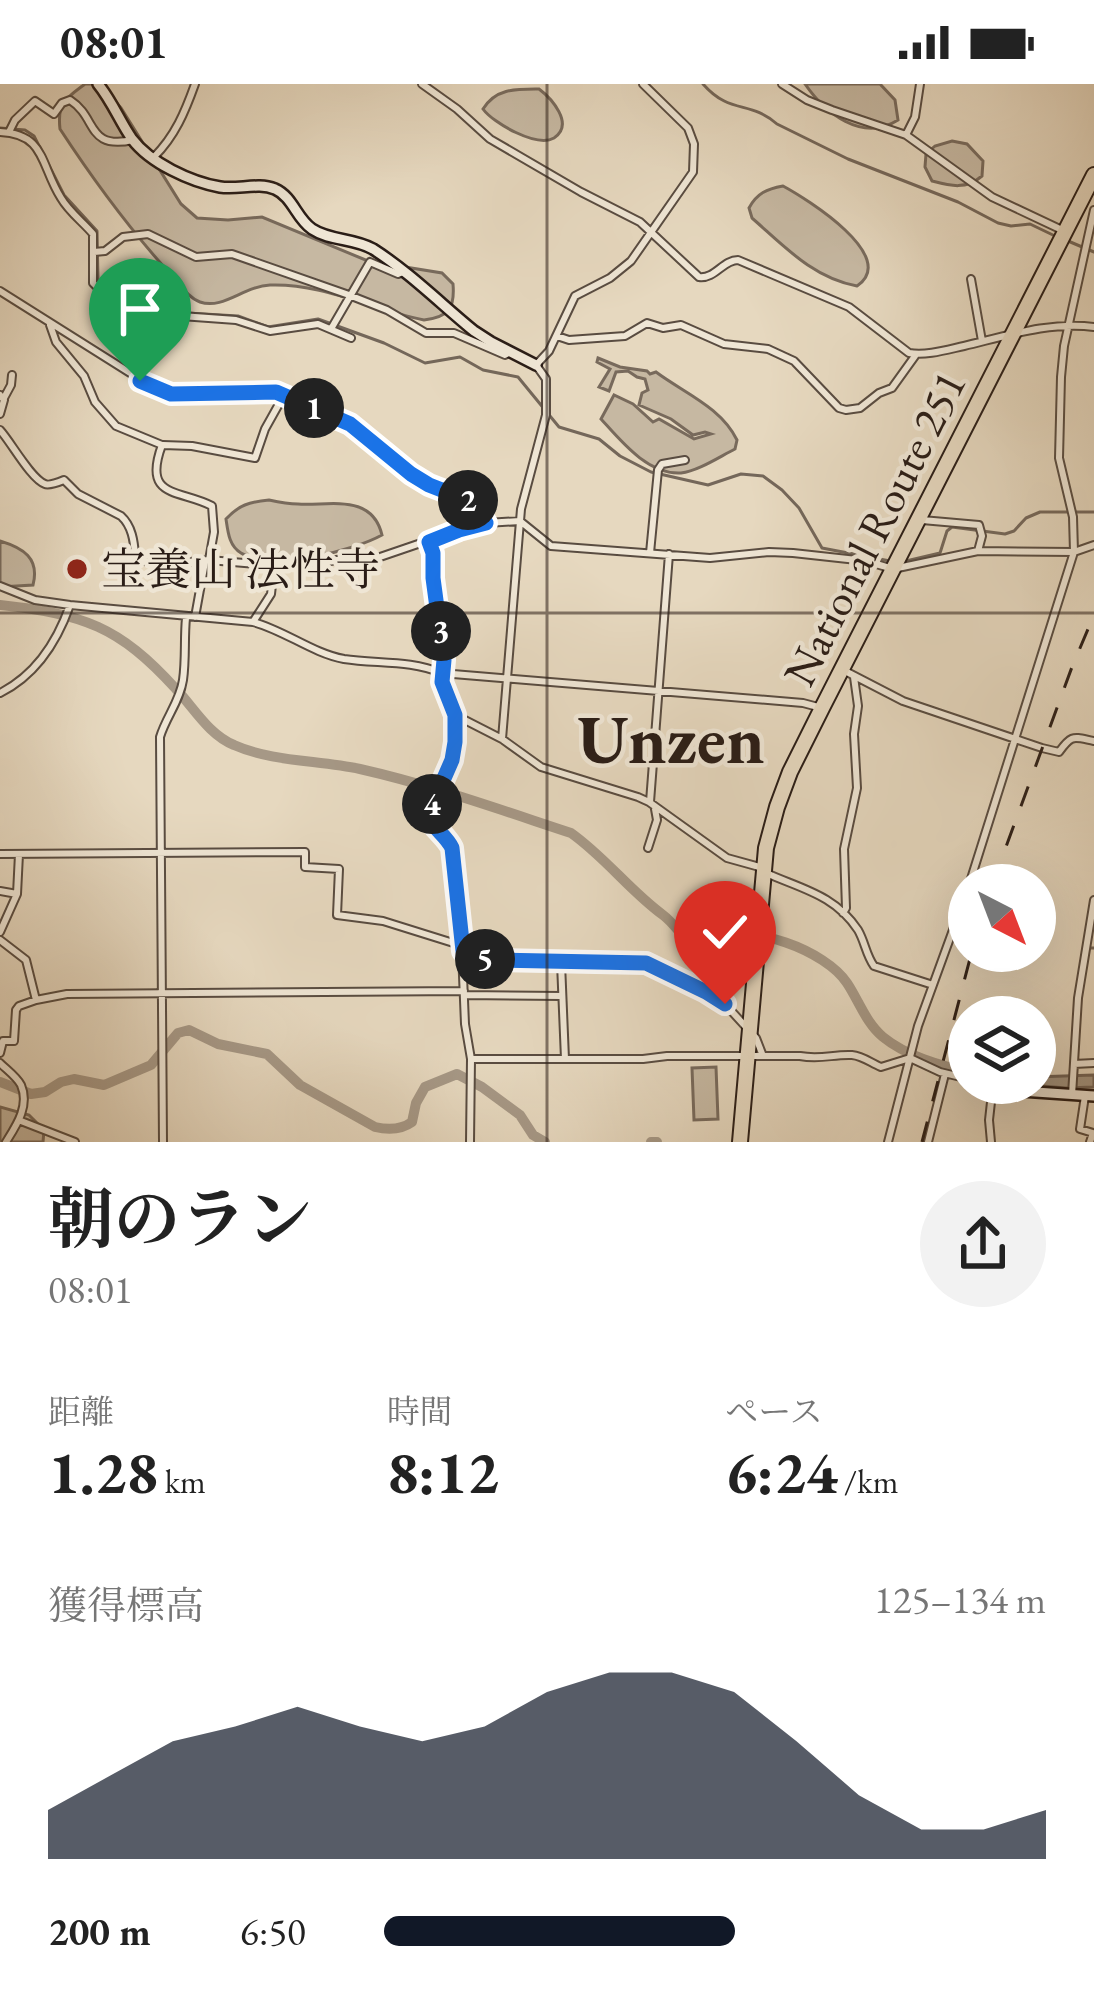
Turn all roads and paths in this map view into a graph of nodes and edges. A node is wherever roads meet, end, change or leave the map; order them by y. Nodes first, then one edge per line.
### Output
1 (98, 84) edge
2 (195, 84) edge
3 (422, 84) edge
4 (643, 84) edge
5 (782, 84) edge
6 (920, 84) edge
7 (7, 130) edge
8 (907, 135) junction
9 (133, 140) junction
10 (154, 157) junction
11 (1094, 175) edge
12 (1094, 210) edge
13 (1065, 232) junction
14 (652, 234) junction
15 (97, 252) junction
16 (403, 272) junction
17 (971, 279) dead end
18 (0, 291) edge
19 (350, 295) junction
20 (850, 303) dead end
21 (1069, 324) junction
22 (50, 325) junction
23 (333, 326) junction
24 (876, 326) junction
25 (1094, 327) edge
26 (1013, 335) junction
27 (556, 336) junction
28 (352, 338) dead end
29 (982, 341) junction
30 (510, 352) junction
31 (915, 356) junction
32 (536, 364) junction
33 (12, 375) dead end
34 (284, 395) junction
35 (2, 397) edge
36 (0, 414) edge
37 (0, 430) edge
38 (162, 445) junction
39 (685, 460) dead end
40 (919, 519) junction
41 (520, 521) junction
42 (486, 523) junction
43 (429, 542) junction
44 (1094, 545) edge
45 (978, 551) junction
46 (1074, 552) junction
47 (650, 553) junction
48 (669, 554) junction
49 (207, 561) junction
50 (896, 564) junction
51 (274, 567) junction
52 (0, 586) edge
53 (69, 608) junction
54 (191, 618) junction
55 (253, 622) junction
56 (441, 673) junction
57 (848, 673) junction
58 (507, 678) junction
59 (658, 691) junction
60 (0, 693) edge
61 (822, 708) junction
62 (455, 715) junction
63 (502, 739) junction
64 (1014, 740) junction
65 (1094, 741) edge
66 (652, 804) junction
67 (648, 848) dead end
68 (160, 853) junction
69 (0, 854) edge
70 (19, 854) junction
71 (976, 864) edge
72 (763, 870) junction
73 (0, 891) edge
74 (17, 894) junction
75 (1094, 900) edge
76 (843, 913) junction
77 (0, 936) edge
78 (948, 943) edge
79 (463, 949) junction
80 (562, 963) junction
81 (933, 985) junction
82 (162, 993) junction
83 (464, 993) junction
84 (562, 996) junction
85 (36, 1000) junction
86 (749, 1029) junction
87 (0, 1053) edge
88 (910, 1056) junction
89 (754, 1057) junction
90 (471, 1059) junction
91 (565, 1059) junction
92 (0, 1063) edge
93 (1094, 1063) edge
94 (1074, 1065) junction
95 (945, 1074) junction
96 (948, 1075) edge
97 (1056, 1093) edge
98 (1072, 1094) junction
99 (1090, 1096) edge
100 (989, 1104) edge
101 (21, 1121) junction
102 (743, 1140) edge
103 (6, 1142) edge
104 (75, 1142) edge
105 (163, 1142) edge
106 (470, 1142) edge
107 (888, 1142) edge
108 (928, 1142) edge
109 (991, 1142) edge
110 (1090, 1142) edge

1 - 9 street
2 - 10 street
3 - 14 street
4 - 14 street
5 - 8 street
6 - 8 street
7 - 9 street
7 - 15 street
8 - 13 street
9 - 10 street
10 - 16 street
11 - 13 highway, National Route 251
12 - 21 street
13 - 26 highway, National Route 251
14 - 24 street
14 - 27 street
15 - 19 street
15 - 23 street
16 - 19 street
16 - 30 street
17 - 29 street
18 - 22 street
19 - 23 street
19 - 30 street
20 - 24 street
21 - 25 street
21 - 26 street
21 - 46 street
22 - 34 street
22 - 38 street
23 - 28 street
24 - 31 street
26 - 29 street
26 - 40 highway, National Route 251
27 - 31 street
27 - 32 street
29 - 31 street
30 - 32 street
32 - 41 street
33 - 35 street
34 - 38 street
34 - 42 street
35 - 36 street
37 - 49 street
38 - 49 street
39 - 47 street
40 - 45 street
40 - 50 highway, National Route 251
41 - 42 street
41 - 47 street
41 - 58 street
42 - 43 street
43 - 51 street
43 - 56 street
44 - 46 street
45 - 46 street
45 - 50 street
46 - 64 street
47 - 48 street
48 - 50 street
48 - 59 street
49 - 51 street
49 - 54 street
50 - 57 highway, National Route 251
51 - 55 street
52 - 53 street
53 - 54 street
53 - 60 street
54 - 55 street
54 - 68 street
55 - 56 street
56 - 58 street
56 - 62 street
57 - 61 highway, National Route 251
57 - 64 street
57 - 76 street
58 - 59 street
58 - 63 street
59 - 61 street
59 - 66 street
61 - 72 highway, National Route 251
62 - 63 street
62 - 79 street
63 - 66 street
64 - 65 street
64 - 71 street
66 - 67 street
66 - 72 street
68 - 70 street
68 - 79 street
68 - 82 street
69 - 70 street
70 - 74 street
72 - 76 street
72 - 86 highway, National Route 251
73 - 74 street
74 - 77 street
75 - 94 street
76 - 81 street
77 - 85 street
78 - 81 street
79 - 80 street
79 - 83 street
80 - 84 street
80 - 86 street
81 - 88 street
82 - 83 street
82 - 85 street
82 - 105 street
83 - 84 street
83 - 90 street
84 - 91 street
85 - 87 street
86 - 89 highway, National Route 251
88 - 89 street
88 - 95 street
88 - 107 street
89 - 91 street
89 - 102 highway, National Route 251
90 - 91 street
90 - 106 street
92 - 101 street
93 - 94 street
94 - 98 street
95 - 96 street
95 - 108 street
97 - 98 street
98 - 99 street
99 - 110 street
100 - 109 street
101 - 103 street
101 - 104 street

